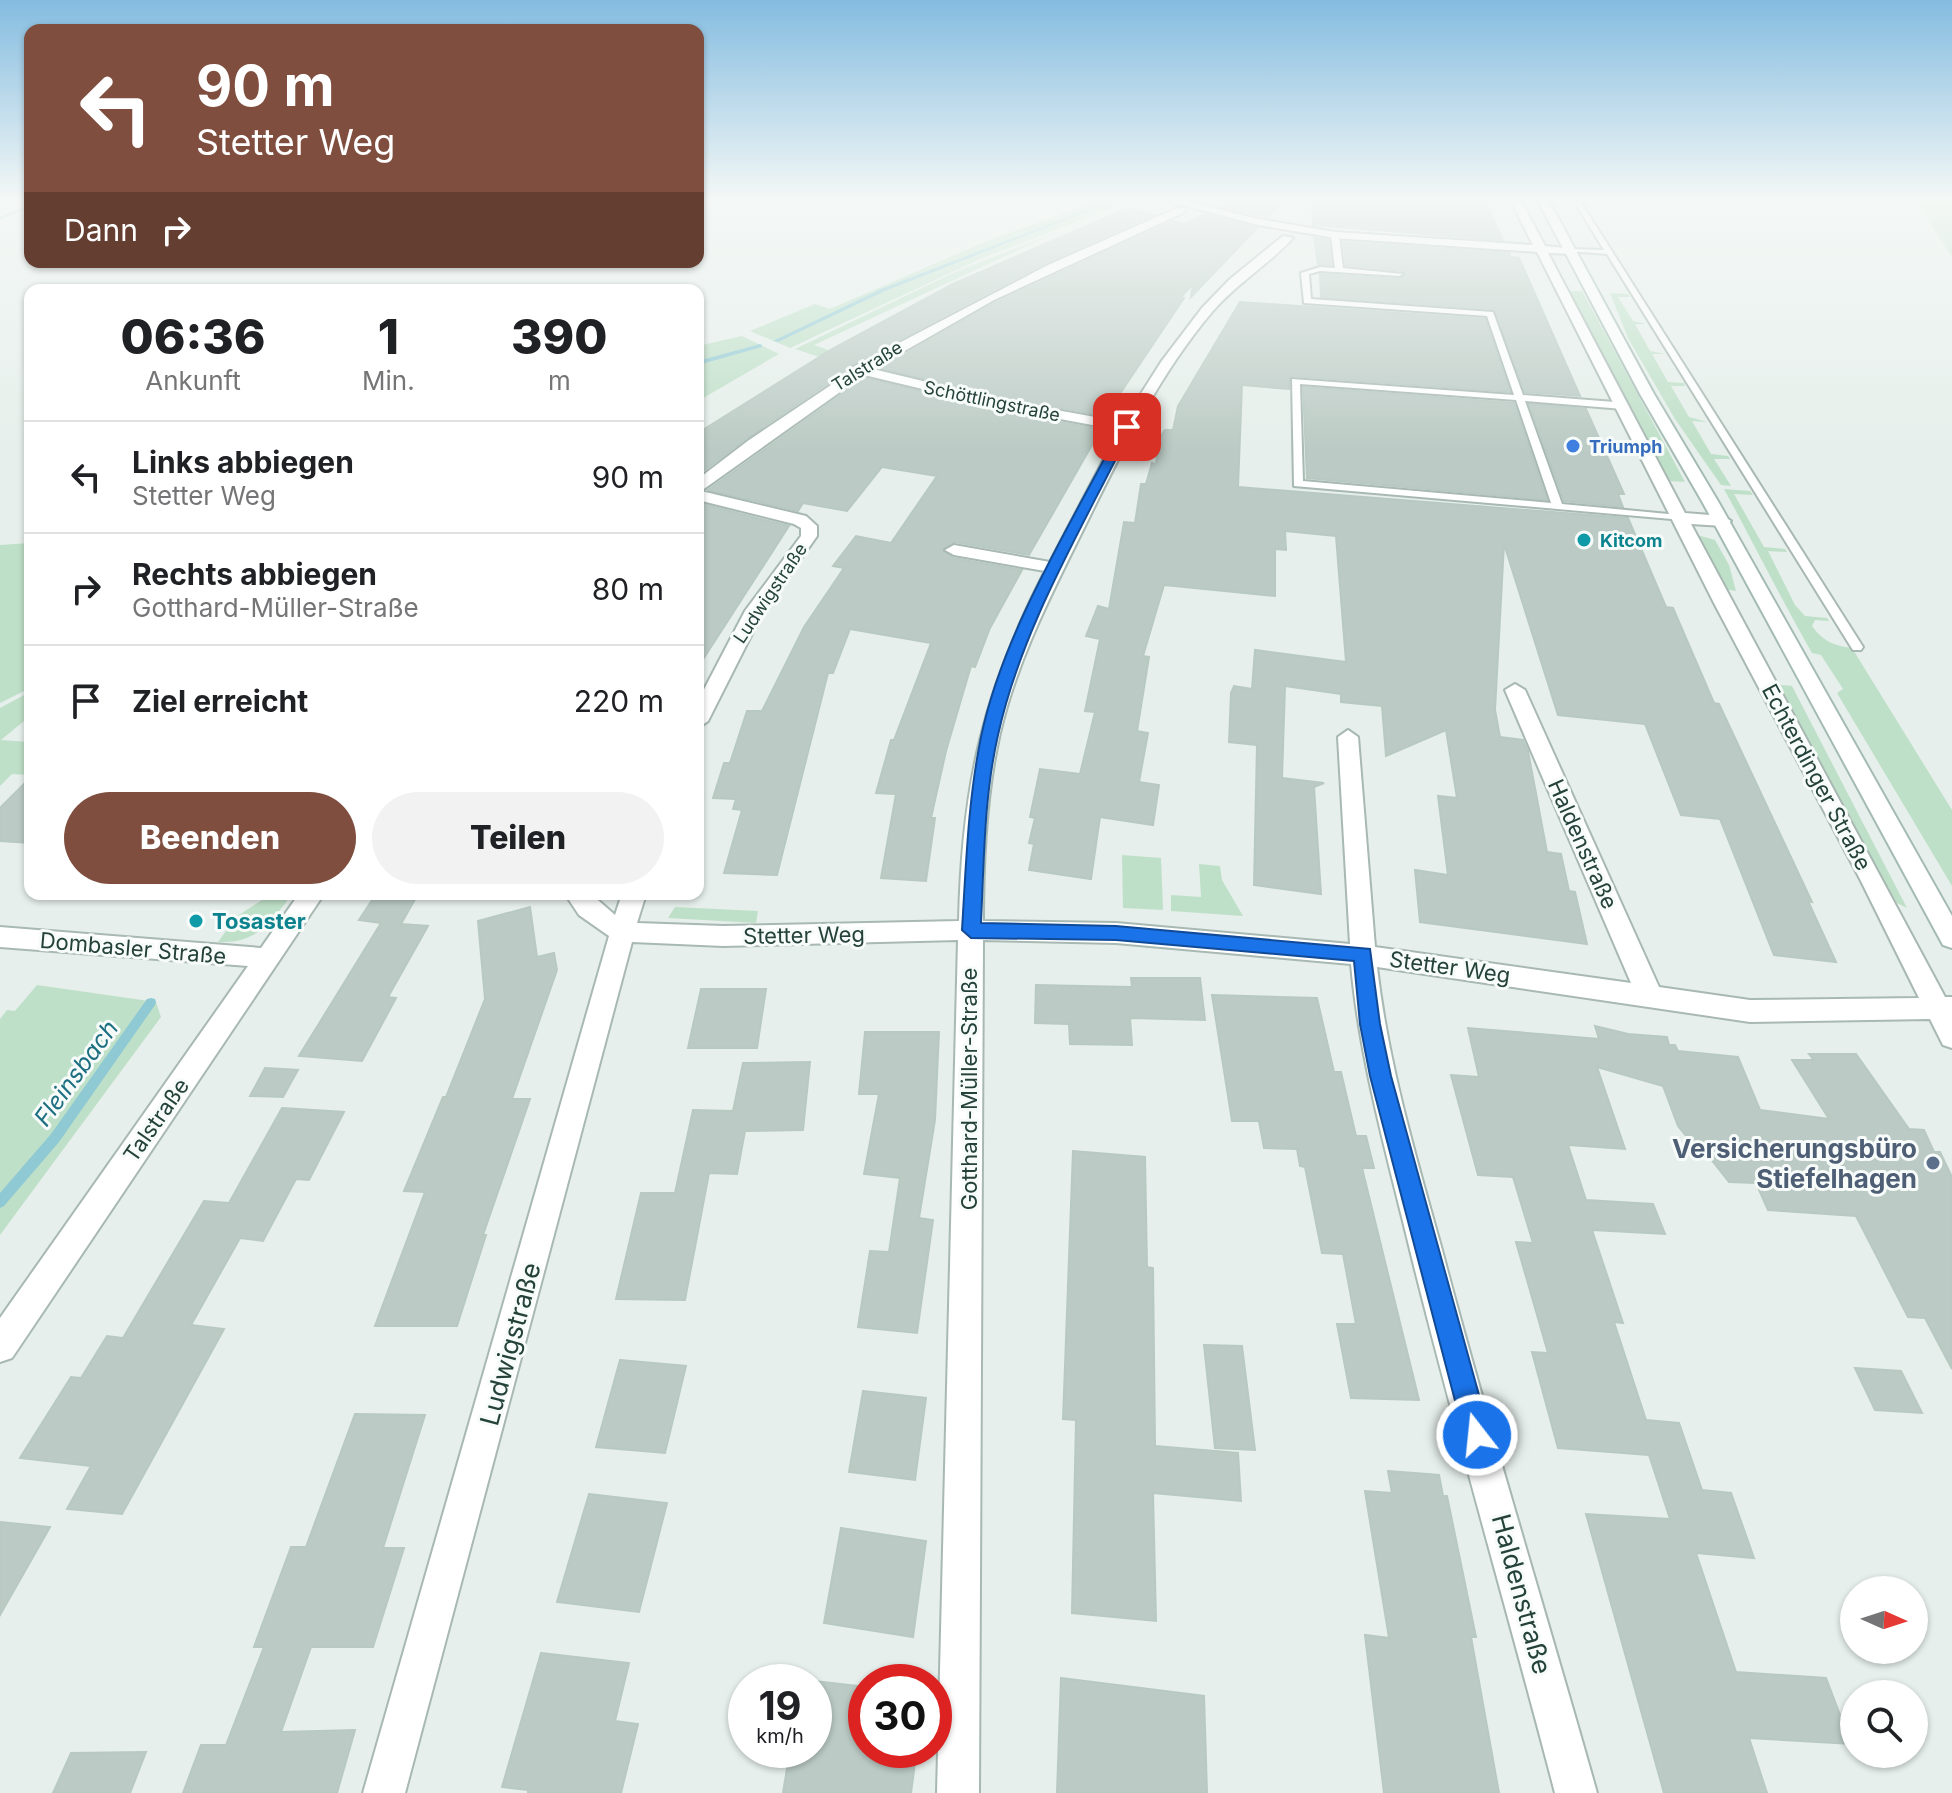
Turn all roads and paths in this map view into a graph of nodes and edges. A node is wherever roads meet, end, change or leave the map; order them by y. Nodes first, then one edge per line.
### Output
1 (1012, 285) edge
2 (1234, 285) edge
3 (1306, 285) edge
4 (1559, 285) edge
5 (1590, 285) edge
6 (1630, 285) edge
7 (858, 370) junction
8 (1519, 398) junction
9 (1623, 406) junction
10 (1127, 427) junction
11 (704, 483) edge
12 (704, 496) edge
13 (1558, 507) junction
14 (1679, 518) junction
15 (1723, 521) junction
16 (954, 550) dead end
17 (1055, 568) junction
18 (1857, 647) dead end
19 (1515, 690) dead end
20 (704, 709) edge
21 (1348, 737) dead end
22 (308, 900) edge
23 (582, 900) edge
24 (632, 900) edge
25 (971, 930) junction
26 (622, 932) junction
27 (0, 937) edge
28 (1952, 938) edge
29 (1363, 955) junction
30 (267, 958) junction
31 (1651, 999) junction
32 (1945, 1008) edge
33 (1952, 1037) edge
34 (0, 1346) edge
35 (384, 1793) edge
36 (958, 1793) edge
37 (1576, 1793) edge

1 - 7 street, Talstraße
2 - 10 street, Gotthard-Müller-Straße
3 - 8 lane
4 - 9 street, Echterdinger Straße
5 - 15 street, Echterdinger Straße
6 - 18 lane
7 - 10 street, Schöttlingstraße
7 - 11 street, Talstraße
8 - 9 lane
8 - 13 lane
8 - 13 lane
9 - 14 street, Echterdinger Straße
10 - 17 street, Gotthard-Müller-Straße
12 - 20 street, Ludwigstraße
13 - 14 lane
14 - 15 street
14 - 32 street, Echterdinger Straße
15 - 28 street, Echterdinger Straße
16 - 17 street
17 - 25 street, Gotthard-Müller-Straße
19 - 31 street, Haldenstraße
21 - 29 street, Haldenstraße
22 - 30 street, Talstraße
23 - 26 street
24 - 26 street, Ludwigstraße
25 - 26 street, Stetter Weg
25 - 29 street, Stetter Weg
25 - 36 street, Gotthard-Müller-Straße
26 - 35 street, Ludwigstraße
27 - 30 street, Dombasler Straße
29 - 31 street, Stetter Weg
29 - 37 street, Haldenstraße
30 - 34 street, Talstraße
31 - 32 street, Stetter Weg
32 - 33 street, Echterdinger Straße

